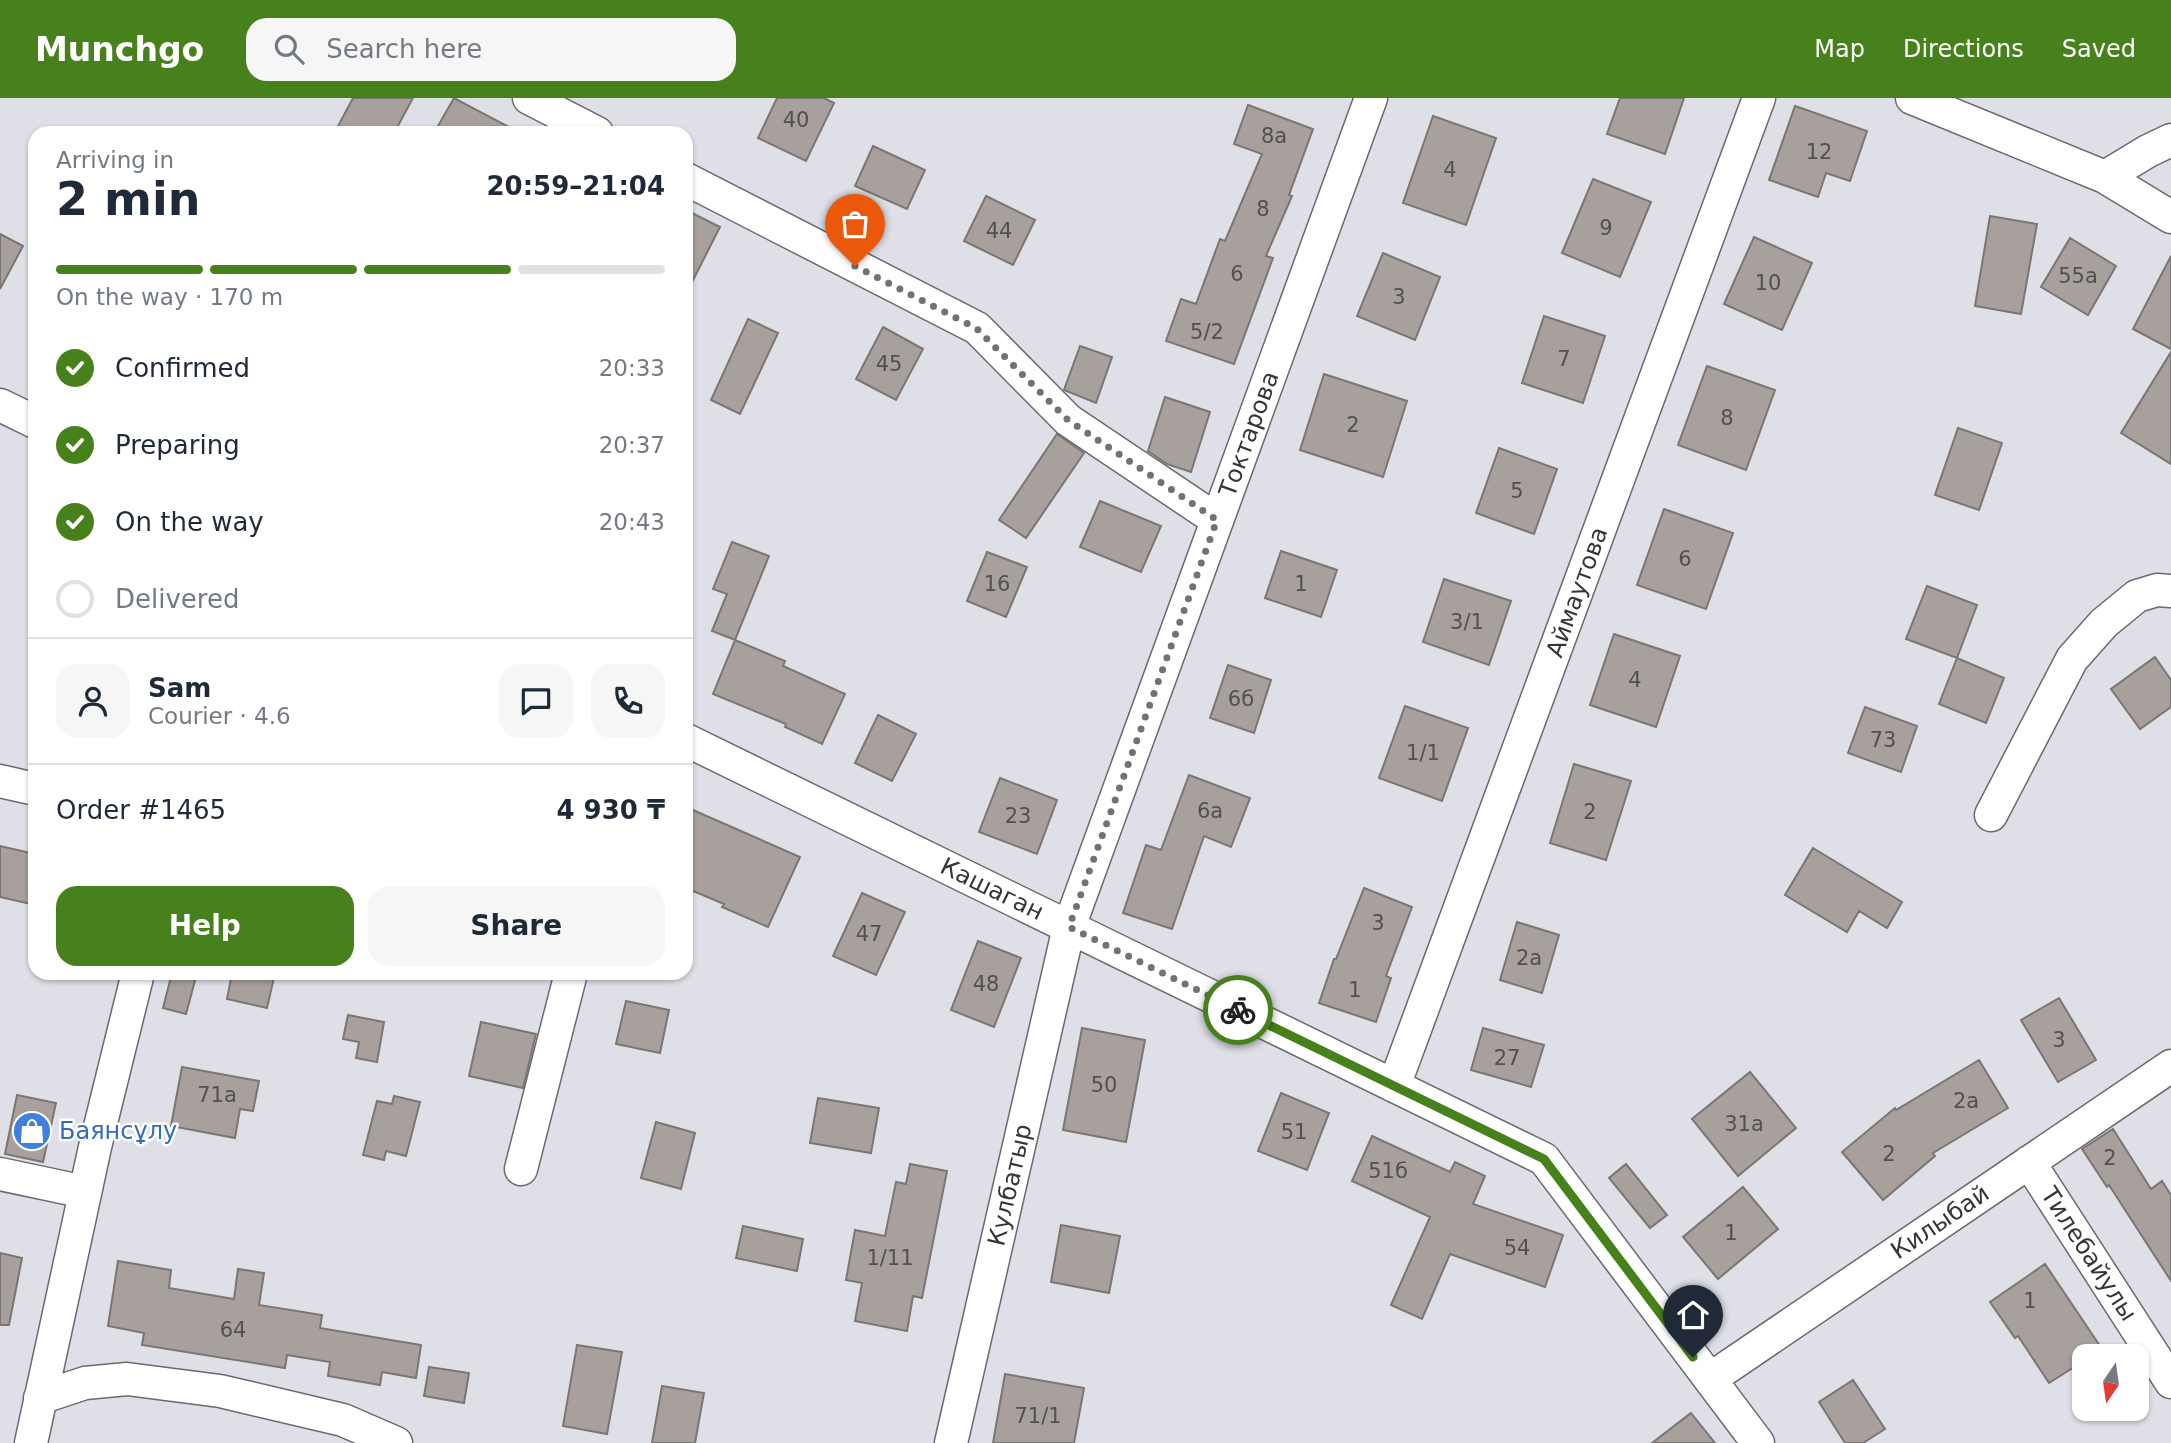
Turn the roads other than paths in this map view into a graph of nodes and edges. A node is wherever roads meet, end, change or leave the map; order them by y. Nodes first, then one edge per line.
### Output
1 (529, 98) edge
2 (1371, 98) edge
3 (1759, 98) edge
4 (1912, 98) edge
5 (583, 126) edge
6 (2171, 141) edge
7 (2105, 177) junction
8 (693, 183) edge
9 (2171, 218) edge
10 (0, 405) edge
11 (28, 419) edge
12 (1217, 520) junction
13 (2171, 591) edge
14 (693, 743) edge
15 (0, 781) edge
16 (28, 787) edge
17 (1991, 816) dead end
18 (1069, 927) junction
19 (136, 980) edge
20 (569, 980) edge
21 (2171, 1066) edge
22 (1394, 1086) junction
23 (2029, 1162) junction
24 (521, 1169) dead end
25 (0, 1174) edge
26 (85, 1192) junction
27 (1710, 1379) junction
28 (2171, 1382) edge
29 (40, 1398) junction
30 (31, 1443) edge
31 (396, 1443) edge
32 (951, 1443) edge
33 (1758, 1443) edge

1 - 5 street
2 - 12 street, Токтарова
3 - 22 street, Аймаутова
4 - 7 street
6 - 7 street
7 - 9 street
8 - 12 street
10 - 11 street
12 - 18 street, Токтарова
13 - 17 street
14 - 18 street, Кашаган
15 - 16 street
18 - 22 street, Кашаган
18 - 32 street, Кулбатыр
19 - 26 street
20 - 24 street
21 - 23 street, Килыбай
22 - 27 street, Кашаган
23 - 27 street, Килыбай
23 - 28 street, Тилебайулы
25 - 26 street
26 - 29 street
27 - 33 street, Кашаган
29 - 30 street
29 - 31 street

